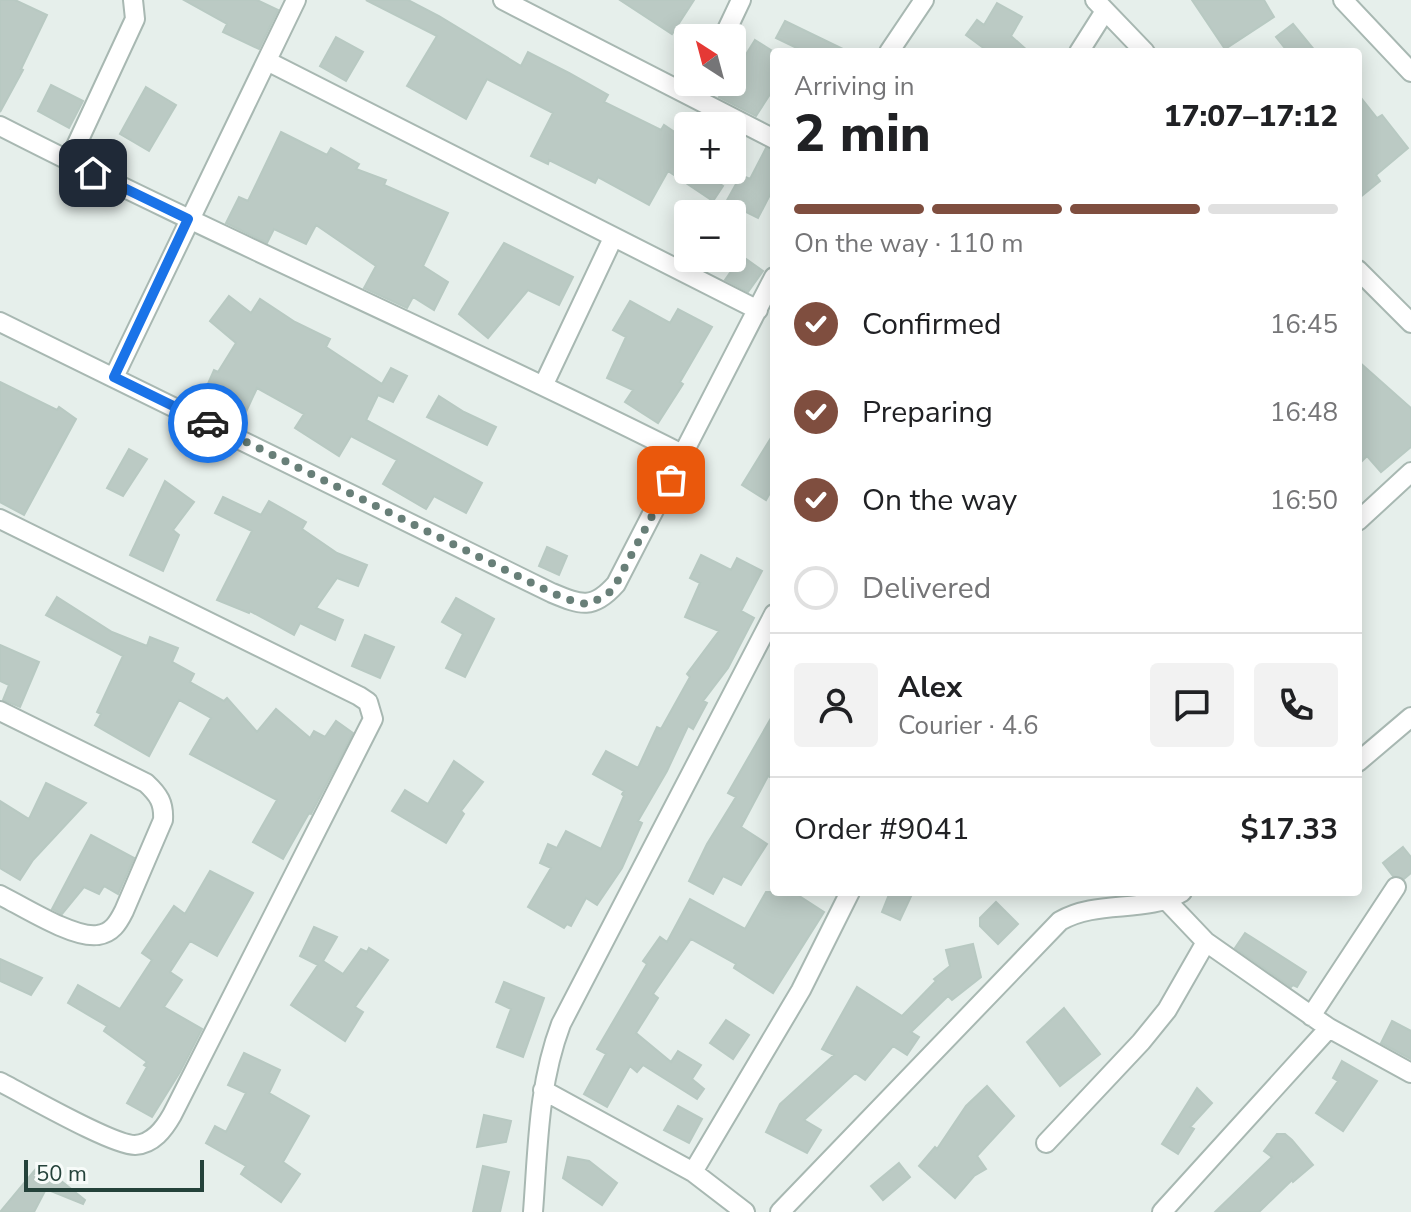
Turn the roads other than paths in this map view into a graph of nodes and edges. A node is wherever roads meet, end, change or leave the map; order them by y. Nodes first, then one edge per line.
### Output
1 (133, 0) edge
2 (296, 0) edge
3 (503, 0) edge
4 (741, 0) edge
5 (924, 0) edge
6 (1343, 0) edge
7 (1100, 6) edge
8 (730, 24) edge
9 (892, 48) edge
10 (1081, 48) edge
11 (1141, 48) edge
12 (267, 61) junction
13 (1411, 72) edge
14 (674, 79) edge
15 (707, 96) edge
16 (0, 126) edge
17 (770, 136) edge
18 (69, 161) junction
19 (188, 219) junction
20 (613, 238) junction
21 (1362, 274) edge
22 (770, 285) edge
23 (758, 310) junction
24 (0, 322) edge
25 (1411, 323) edge
26 (114, 377) junction
27 (544, 384) junction
28 (684, 455) junction
29 (1411, 472) edge
30 (1362, 517) edge
31 (0, 519) edge
32 (770, 622) edge
33 (0, 711) edge
34 (1411, 717) edge
35 (1362, 759) edge
36 (1396, 887) dead end
37 (0, 895) edge
38 (848, 896) edge
39 (1175, 896) edge
40 (1206, 942) junction
41 (1311, 1016) junction
42 (1329, 1028) junction
43 (1411, 1073) edge
44 (0, 1082) edge
45 (543, 1090) junction
46 (1046, 1143) dead end
47 (693, 1172) junction
48 (533, 1212) edge
49 (745, 1212) edge
50 (780, 1212) edge
51 (1162, 1212) edge

1 - 18 street
2 - 12 street
3 - 14 street
4 - 8 street
5 - 9 street
6 - 13 street
7 - 10 street
7 - 11 street
12 - 19 street
12 - 20 street
15 - 17 street
16 - 18 street
18 - 19 street
19 - 26 street
19 - 27 street
20 - 23 street
20 - 27 street
21 - 25 street
22 - 23 street
23 - 28 street
24 - 26 street
26 - 28 street
27 - 28 street
29 - 30 street
31 - 44 street
32 - 45 street
33 - 37 street
34 - 35 street
36 - 41 street
38 - 47 street
39 - 40 street
39 - 50 street
40 - 41 street
40 - 46 street
41 - 42 street
42 - 43 street
42 - 51 street
45 - 47 street
45 - 48 street
47 - 49 street

